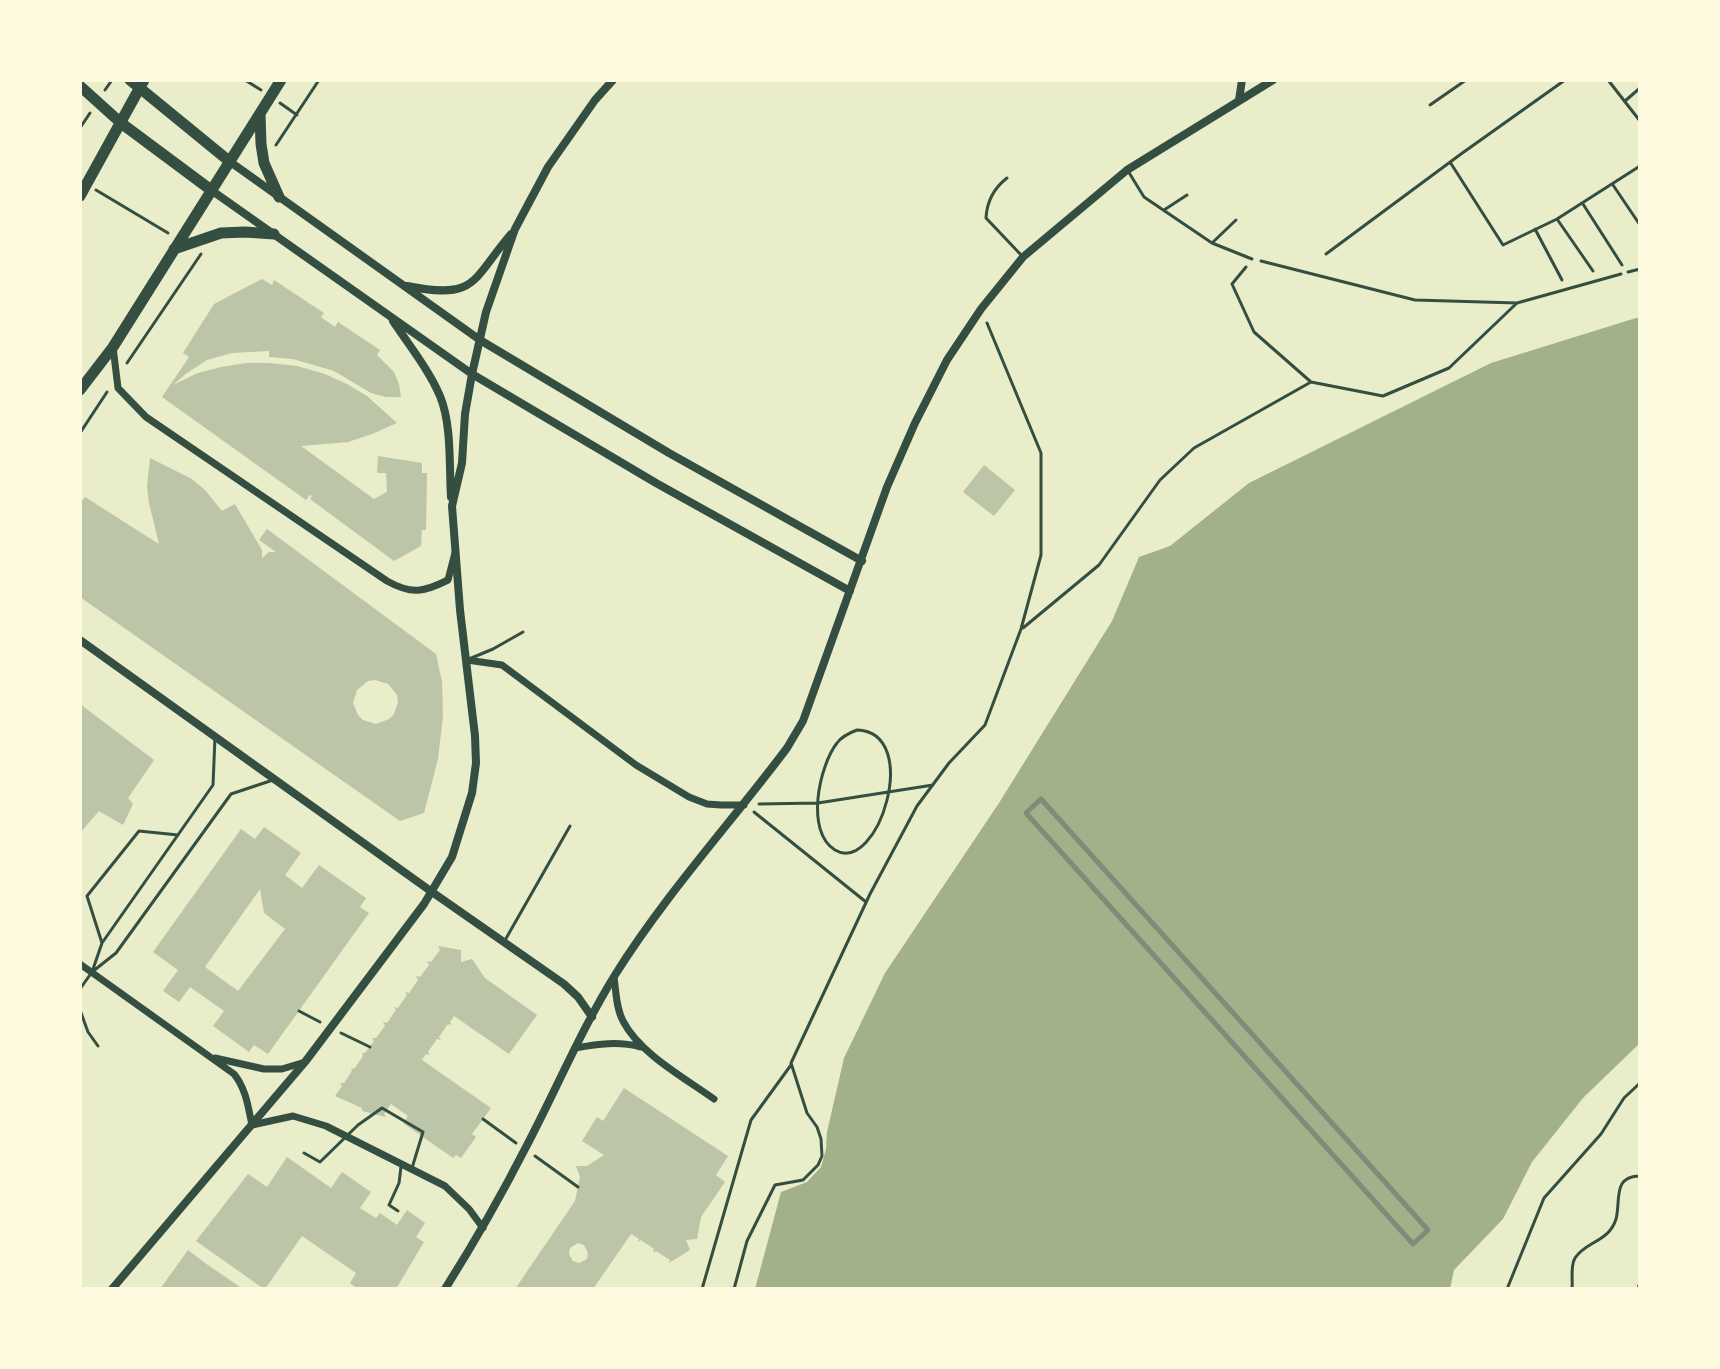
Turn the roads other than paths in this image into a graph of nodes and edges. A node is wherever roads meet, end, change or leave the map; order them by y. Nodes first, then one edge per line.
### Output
1 (281, 80) edge
2 (613, 80) edge
3 (1242, 80) edge
4 (1273, 80) edge
5 (1466, 80) edge
6 (1555, 80) edge
7 (1565, 80) edge
8 (1608, 80) edge
9 (137, 83) edge
10 (1559, 84) junction
11 (80, 86) edge
12 (1640, 88) edge
13 (1239, 100) junction
14 (1625, 101) junction
15 (1430, 105) dead end
16 (260, 114) junction
17 (1640, 121) edge
18 (121, 123) junction
19 (229, 161) junction
20 (1450, 162) junction
21 (1640, 166) edge
22 (1127, 170) junction
23 (1007, 178) dead end
24 (1613, 184) junction
25 (211, 190) junction
26 (1187, 195) dead end
27 (80, 196) edge
28 (279, 197) junction
29 (1582, 203) junction
30 (1164, 210) junction
31 (1557, 219) junction
32 (1236, 220) dead end
33 (1640, 225) edge
34 (515, 229) junction
35 (1535, 229) junction
36 (274, 234) junction
37 (1212, 243) junction
38 (179, 245) junction
39 (1326, 254) dead end
40 (1023, 257) junction
41 (1252, 259) road end
42 (1622, 265) dead end
43 (1593, 271) dead end
44 (1562, 280) dead end
45 (402, 286) junction
46 (391, 317) junction
47 (480, 340) junction
48 (113, 347) junction
49 (472, 374) junction
50 (80, 390) edge
51 (452, 506) junction
52 (455, 553) junction
53 (862, 561) junction
54 (850, 591) junction
55 (523, 632) dead end
56 (80, 640) edge
57 (467, 660) junction
58 (215, 736) junction
59 (275, 779) junction
60 (744, 805) junction
61 (570, 826) dead end
62 (178, 835) junction
63 (432, 892) junction
64 (504, 942) junction
65 (102, 943) junction
66 (80, 964) edge
67 (92, 972) junction
68 (614, 977) junction
69 (80, 989) edge
70 (80, 1010) edge
71 (592, 1017) junction
72 (98, 1046) dead end
73 (575, 1048) junction
74 (643, 1048) junction
75 (213, 1058) junction
76 (305, 1062) junction
77 (714, 1099) dead end
78 (252, 1125) junction
79 (346, 1135) junction
80 (304, 1153) dead end
81 (402, 1163) junction
82 (411, 1168) junction
83 (398, 1211) dead end
84 (483, 1228) junction
85 (112, 1289) edge
86 (445, 1289) edge

1 - 16 main road
2 - 34 street
3 - 13 street
4 - 13 street
5 - 15 lane
6 - 10 lane
7 - 10 lane
8 - 14 lane
9 - 18 main road
9 - 19 main road
10 - 20 lane
11 - 18 main road
12 - 14 lane
13 - 22 street
14 - 17 lane
16 - 19 main road
16 - 28 main road
18 - 25 main road
18 - 27 main road
19 - 25 main road
19 - 28 street
20 - 35 lane
20 - 39 lane
21 - 24 lane
22 - 30 lane
22 - 40 street
23 - 40 lane
24 - 29 lane
24 - 33 lane
25 - 36 street
25 - 38 main road
26 - 30 lane
28 - 45 street
29 - 31 lane
29 - 42 lane
30 - 37 lane
31 - 35 lane
31 - 43 lane
32 - 37 lane
34 - 45 street
34 - 47 street
35 - 44 lane
36 - 38 main road
36 - 46 street
37 - 41 lane
38 - 48 main road
40 - 53 street
45 - 47 street
46 - 49 street
46 - 51 street
47 - 49 street
47 - 53 street
48 - 50 main road
48 - 52 street
49 - 51 street
49 - 54 street
51 - 52 street
52 - 57 street
53 - 54 street
54 - 60 street
55 - 57 lane
56 - 58 street
57 - 60 street
57 - 63 street
58 - 59 street
58 - 62 lane
59 - 63 street
59 - 67 lane
60 - 68 street
61 - 64 lane
62 - 65 lane
62 - 65 lane
63 - 64 street
63 - 76 street
64 - 71 street
65 - 67 lane
66 - 67 street
67 - 69 lane
67 - 75 street
68 - 71 street
68 - 74 street
70 - 72 lane
71 - 73 street
73 - 74 street
73 - 84 street
74 - 77 street
75 - 76 street
75 - 78 street
76 - 78 street
78 - 79 street
78 - 85 street
79 - 80 lane
79 - 81 street
79 - 82 lane
81 - 82 street
81 - 83 lane
82 - 84 street
84 - 86 street

